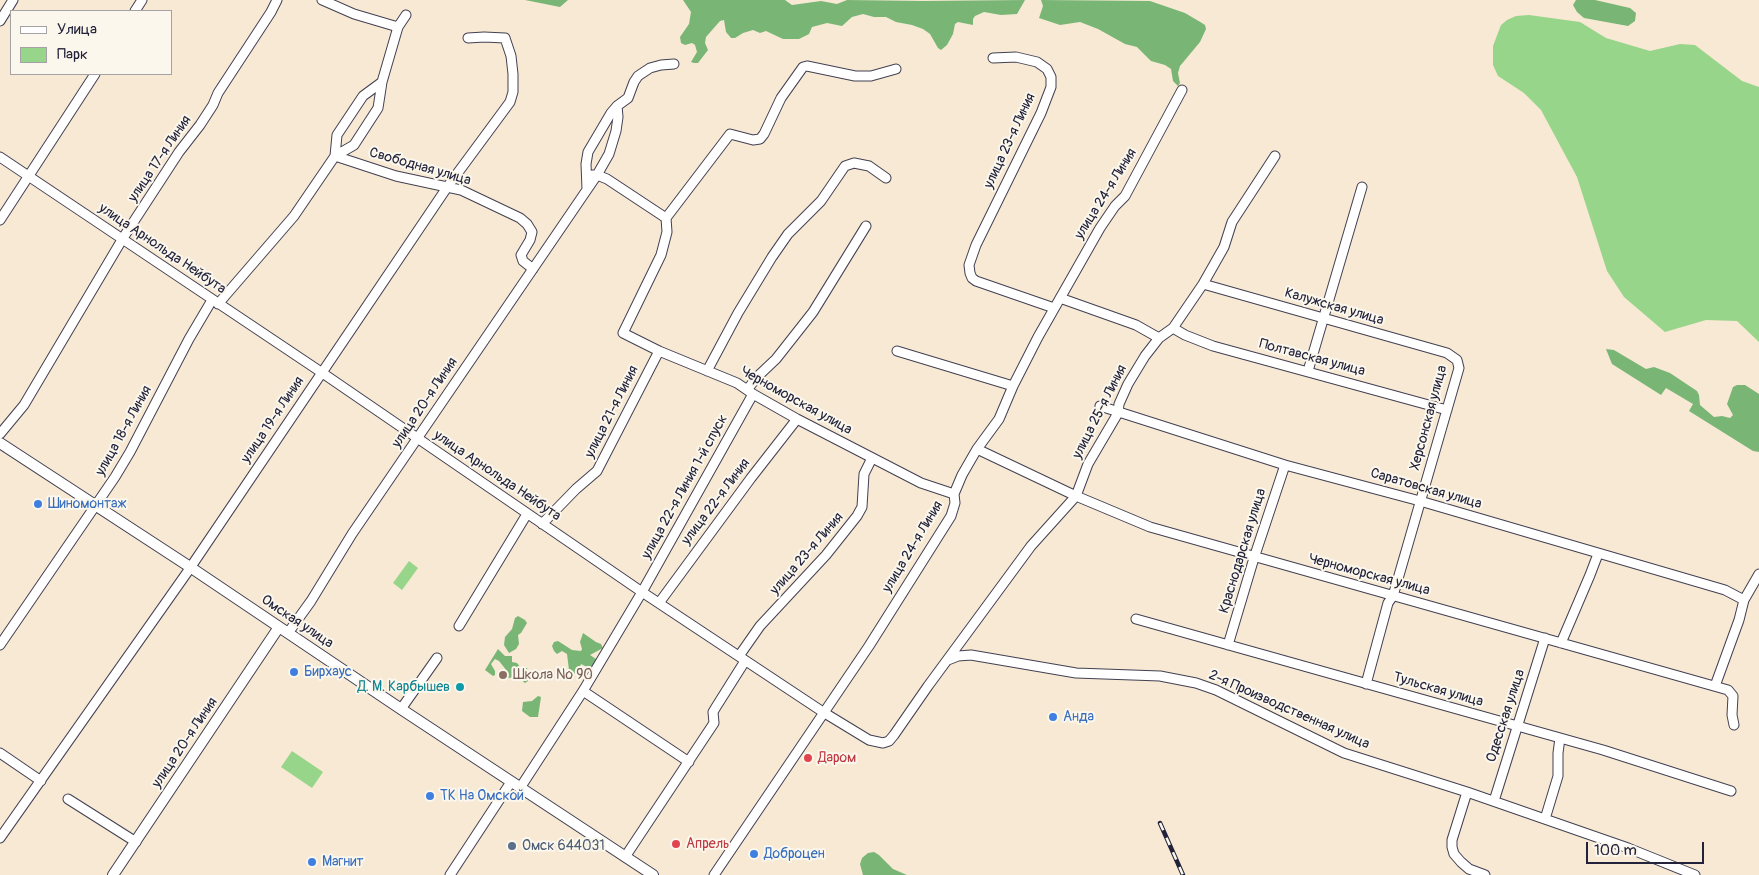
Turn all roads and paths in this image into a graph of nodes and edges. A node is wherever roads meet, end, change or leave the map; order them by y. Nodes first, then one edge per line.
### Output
1 (13, 0) edge
2 (277, 0) edge
3 (322, 0) edge
4 (406, 15) dead end
5 (0, 21) edge
6 (398, 27) junction
7 (468, 38) dead end
8 (992, 58) dead end
9 (674, 64) dead end
10 (896, 69) dead end
11 (94, 75) edge
12 (382, 82) junction
13 (1182, 90) dead end
14 (617, 106) junction
15 (335, 156) junction
16 (1275, 156) dead end
17 (0, 157) edge
18 (586, 175) junction
19 (597, 175) junction
20 (29, 176) junction
21 (886, 178) dead end
22 (448, 186) junction
23 (1362, 187) dead end
24 (587, 190) junction
25 (666, 218) junction
26 (0, 220) edge
27 (866, 226) dead end
28 (123, 238) junction
29 (533, 269) junction
30 (1203, 284) junction
31 (1060, 298) junction
32 (215, 302) junction
33 (1054, 308) junction
34 (1323, 318) junction
35 (1173, 328) junction
36 (1159, 338) junction
37 (659, 351) junction
38 (897, 351) dead end
39 (1457, 360) joint
40 (707, 371) junction
41 (1308, 371) junction
42 (321, 372) junction
43 (1013, 386) junction
44 (750, 392) junction
45 (1100, 406) dead end
46 (1447, 410) junction
47 (1118, 412) junction
48 (797, 419) junction
49 (0, 434) edge
50 (417, 438) junction
51 (0, 442) edge
52 (977, 449) junction
53 (872, 458) junction
54 (1285, 465) junction
55 (954, 494) junction
56 (1076, 496) junction
57 (1420, 500) junction
58 (97, 505) junction
59 (527, 514) junction
60 (542, 524) junction
61 (1598, 554) junction
62 (1254, 558) junction
63 (190, 567) junction
64 (1759, 574) edge
65 (642, 592) junction
66 (1393, 596) junction
67 (1744, 600) junction
68 (658, 603) junction
69 (1136, 619) dead end
70 (459, 626) dead end
71 (283, 630) junction
72 (1545, 638) junction
73 (1561, 643) junction
74 (0, 645) edge
75 (1228, 645) junction
76 (437, 658) dead end
77 (742, 658) junction
78 (946, 661) junction
79 (1366, 684) junction
80 (1714, 686) junction
81 (582, 691) junction
82 (401, 709) junction
83 (823, 712) junction
84 (1734, 725) dead end
85 (1517, 726) junction
86 (1560, 738) junction
87 (883, 743) joint
88 (0, 754) edge
89 (689, 762) junction
90 (41, 781) junction
91 (516, 785) junction
92 (1731, 791) dead end
93 (1467, 792) junction
94 (68, 799) dead end
95 (1494, 801) junction
96 (1545, 819) junction
97 (0, 838) edge
98 (136, 842) junction
99 (625, 857) junction
100 (113, 875) edge
101 (450, 875) edge
102 (653, 875) edge
103 (714, 875) edge
104 (1485, 875) edge
105 (1695, 875) edge

1 - 5 street
2 - 28 street, улица 17-я Линия
3 - 6 street
4 - 6 street, улица 18-я Линия
6 - 12 street, улица 18-я Линия
7 - 22 street, улица 19-я Линия
8 - 33 street, улица 23-я Линия
9 - 14 street
10 - 25 street
11 - 20 street
12 - 15 street, улица 18-я Линия
12 - 15 street, улица 18-я Линия
13 - 31 street, улица 24-я Линия
14 - 18 street
14 - 19 street, улица 20-я Линия
15 - 22 street, Свободная улица
15 - 32 street, улица 18-я Линия
16 - 30 street, улица 25-я Линия
17 - 20 street, улица Арнольда Нейбута
18 - 19 street
18 - 24 street
19 - 24 street, улица 20-я Линия
19 - 25 street
20 - 26 street
20 - 28 street, улица Арнольда Нейбута
21 - 40 street
22 - 29 street, Свободная улица
22 - 42 street, улица 19-я Линия
23 - 34 street
24 - 29 street, улица 20-я Линия
25 - 37 street, Черноморская улица
27 - 44 street, улица 22-я Линия 1-й спуск
28 - 32 street, улица Арнольда Нейбута
28 - 49 street, улица 17-я Линия
29 - 50 street, улица 20-я Линия
30 - 34 street, Калужская улица
30 - 35 street, улица 25-я Линия
31 - 33 street, улица 24-я Линия
31 - 36 street
32 - 42 street, улица Арнольда Нейбута
32 - 58 street, улица 18-я Линия
33 - 43 street, улица 24-я Линия
34 - 39 street, Калужская улица
34 - 41 street
35 - 36 street, улица 25-я Линия
35 - 41 street, Полтавская улица
36 - 47 street, улица 25-я Линия
37 - 40 street, Черноморская улица
37 - 60 street, улица 21-я Линия
38 - 43 street
39 - 46 street, Херсонская улица
40 - 44 street, Черноморская улица
41 - 46 street, Полтавская улица
42 - 50 street, улица Арнольда Нейбута
42 - 63 street, улица 19-я Линия
43 - 52 street, улица 24-я Линия
44 - 48 street, Черноморская улица
44 - 65 street, улица 22-я Линия 1-й спуск
45 - 47 street, Саратовская улица
46 - 57 street, Херсонская улица
47 - 54 street, Саратовская улица
47 - 56 street, улица 25-я Линия
48 - 53 street, Черноморская улица
48 - 68 street, улица 22-я Линия
50 - 59 street, улица Арнольда Нейбута
50 - 71 street, улица 20-я Линия
51 - 58 main road, Омская улица
52 - 55 street, улица 24-я Линия
52 - 56 street, Черноморская улица
53 - 55 street, Черноморская улица
53 - 77 street, улица 23-я Линия
54 - 57 street, Саратовская улица
54 - 62 street, Краснодарская улица
55 - 83 street, улица 24-я Линия
56 - 62 street, Черноморская улица
56 - 78 street, улица 25-я Линия
57 - 61 street, Саратовская улица
57 - 66 street, Херсонская улица
58 - 63 main road, Омская улица
58 - 74 street, улица 18-я Линия
59 - 60 street, улица Арнольда Нейбута
59 - 70 street
60 - 65 street, улица Арнольда Нейбута
61 - 67 street, Саратовская улица
61 - 73 street
62 - 66 street, Черноморская улица
62 - 75 street, Краснодарская улица
63 - 71 main road, Омская улица
63 - 90 street, улица 19-я Линия
64 - 67 street
65 - 68 street, улица Арнольда Нейбута
65 - 81 street
66 - 72 street, Черноморская улица
66 - 79 street, Херсонская улица
67 - 80 street
68 - 77 street, улица Арнольда Нейбута
69 - 75 street, Тульская улица
71 - 82 main road, Омская улица
71 - 98 main road, улица 20-я Линия
72 - 73 street, Черноморская улица
72 - 85 street, Одесская улица
73 - 80 street, Черноморская улица
75 - 79 street, Тульская улица
76 - 82 street
77 - 83 street, улица Арнольда Нейбута
77 - 89 street, улица 23-я Линия
78 - 87 street, улица 25-я Линия
78 - 93 street, 2-я Производственная улица
79 - 85 street, Тульская улица
80 - 84 street, Черноморская улица
81 - 89 street
81 - 91 street
82 - 91 main road, Омская улица
83 - 87 street, улица Арнольда Нейбута
83 - 103 street, улица 24-я Линия
85 - 86 street, Тульская улица
85 - 95 street, Одесская улица
86 - 92 street, Тульская улица
86 - 96 street
88 - 90 street
89 - 99 street, улица 23-я Линия
90 - 97 street, улица 19-я Линия
91 - 99 main road, Омская улица
91 - 101 street
93 - 95 street, 2-я Производственная улица
93 - 104 street
94 - 98 street
95 - 96 street, 2-я Производственная улица
96 - 105 street, 2-я Производственная улица
98 - 100 main road, улица 20-я Линия
99 - 102 main road, Омская улица

